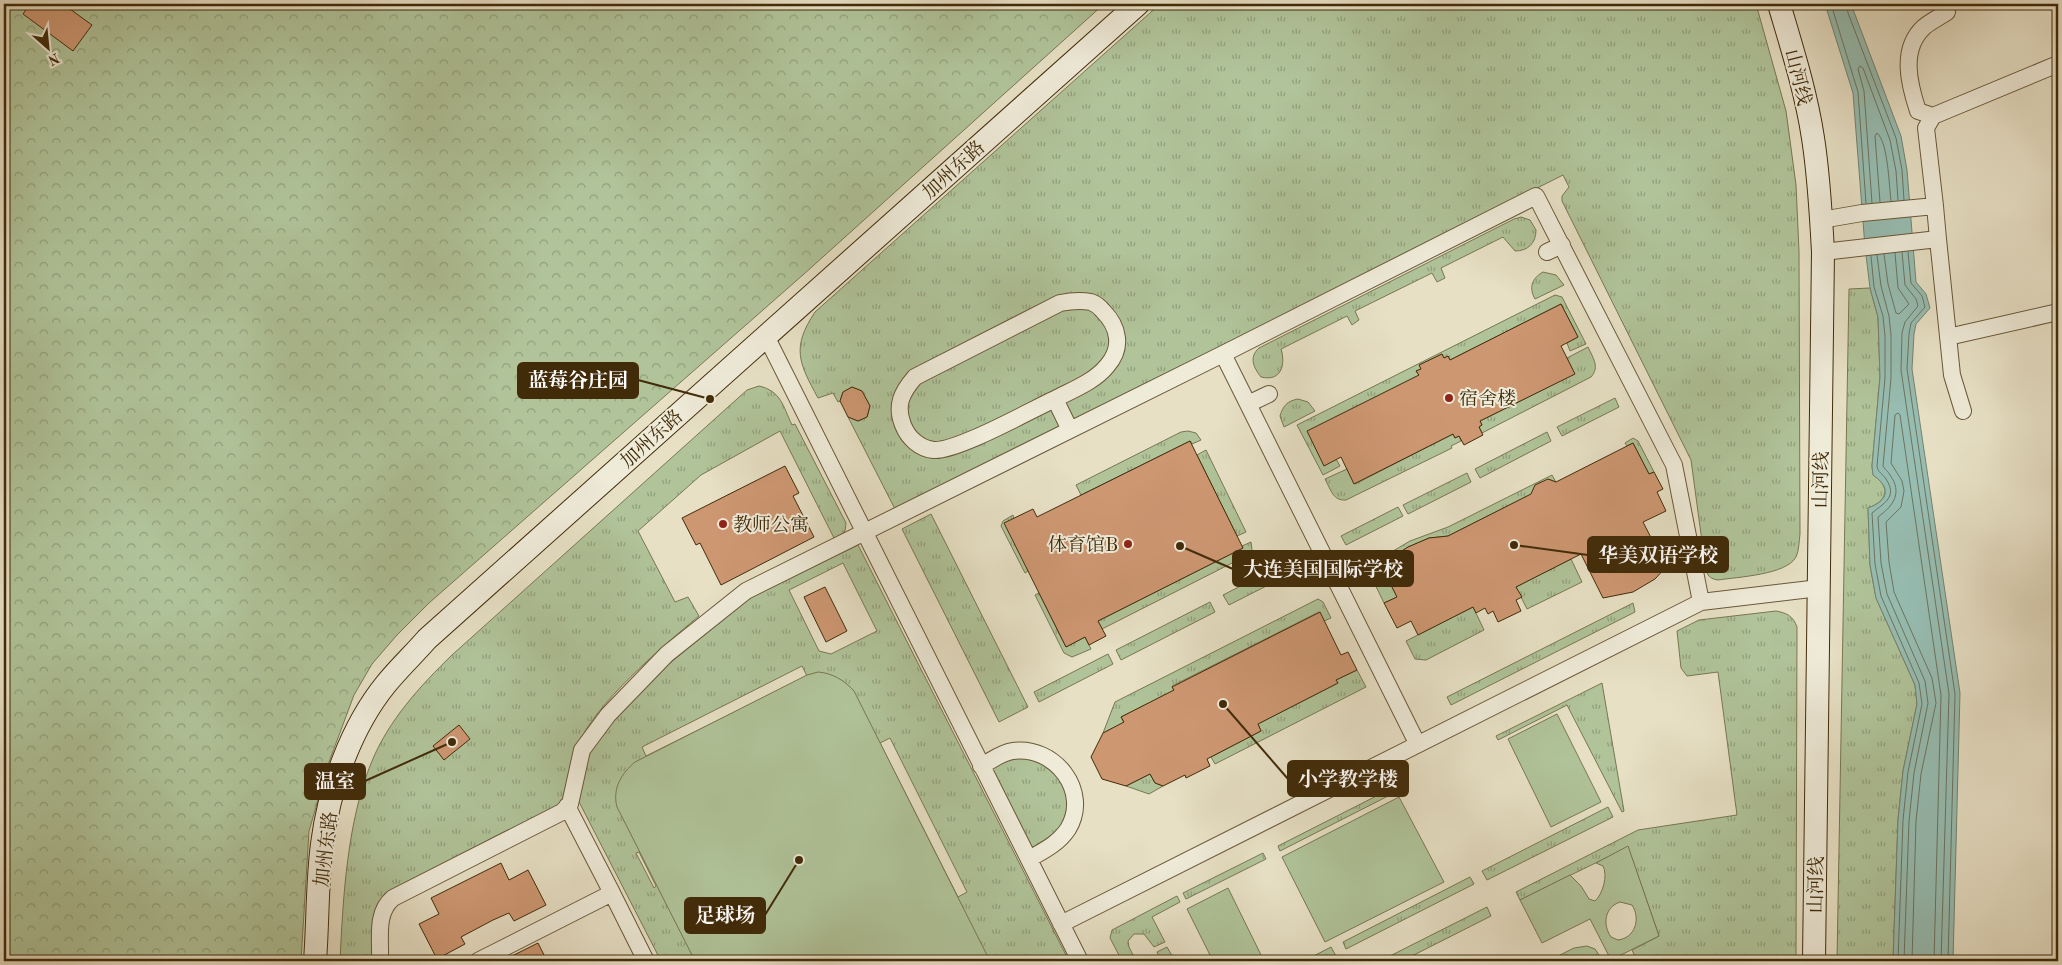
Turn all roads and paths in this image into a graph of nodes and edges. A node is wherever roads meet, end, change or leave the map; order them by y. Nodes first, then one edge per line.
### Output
1 (1138, 4) edge
2 (1778, 4) edge
3 (1947, 12) dead end
4 (2058, 64) edge
5 (1933, 116) junction
6 (1935, 206) junction
7 (1822, 220) junction
8 (1938, 239) junction
9 (1823, 252) junction
10 (2058, 312) edge
11 (766, 336) junction
12 (1948, 337) junction
13 (1223, 354) junction
14 (1269, 394) dead end
15 (1055, 399) junction
16 (1248, 404) junction
17 (1963, 412) dead end
18 (1070, 430) junction
19 (864, 533) junction
20 (1819, 588) junction
21 (1701, 602) junction
22 (1417, 743) junction
23 (981, 766) junction
24 (567, 806) junction
25 (1029, 859) junction
26 (612, 893) junction
27 (1061, 924) junction
28 (316, 961) edge
29 (380, 961) edge
30 (478, 961) edge
31 (646, 961) edge
32 (1080, 961) edge
33 (1814, 961) edge

1 - 11 street, 加州东路
2 - 7 street, 山河线
3 - 5 street
4 - 5 street
5 - 6 street
6 - 7 street
6 - 8 street
7 - 9 street, 山河线
8 - 9 street
8 - 12 street
9 - 20 street, 山河线
10 - 12 street
11 - 19 street
11 - 28 street, 加州东路
12 - 17 street
13 - 16 street
13 - 18 street
13 - 21 street
14 - 16 street
15 - 15 street
15 - 18 street
16 - 22 street
18 - 19 street
19 - 23 street
19 - 24 street
20 - 21 street
20 - 33 street, 山河线
21 - 22 street
22 - 27 street
23 - 25 street
23 - 25 street
24 - 26 street
24 - 29 street
25 - 27 street
26 - 30 street
26 - 31 street
27 - 32 street

